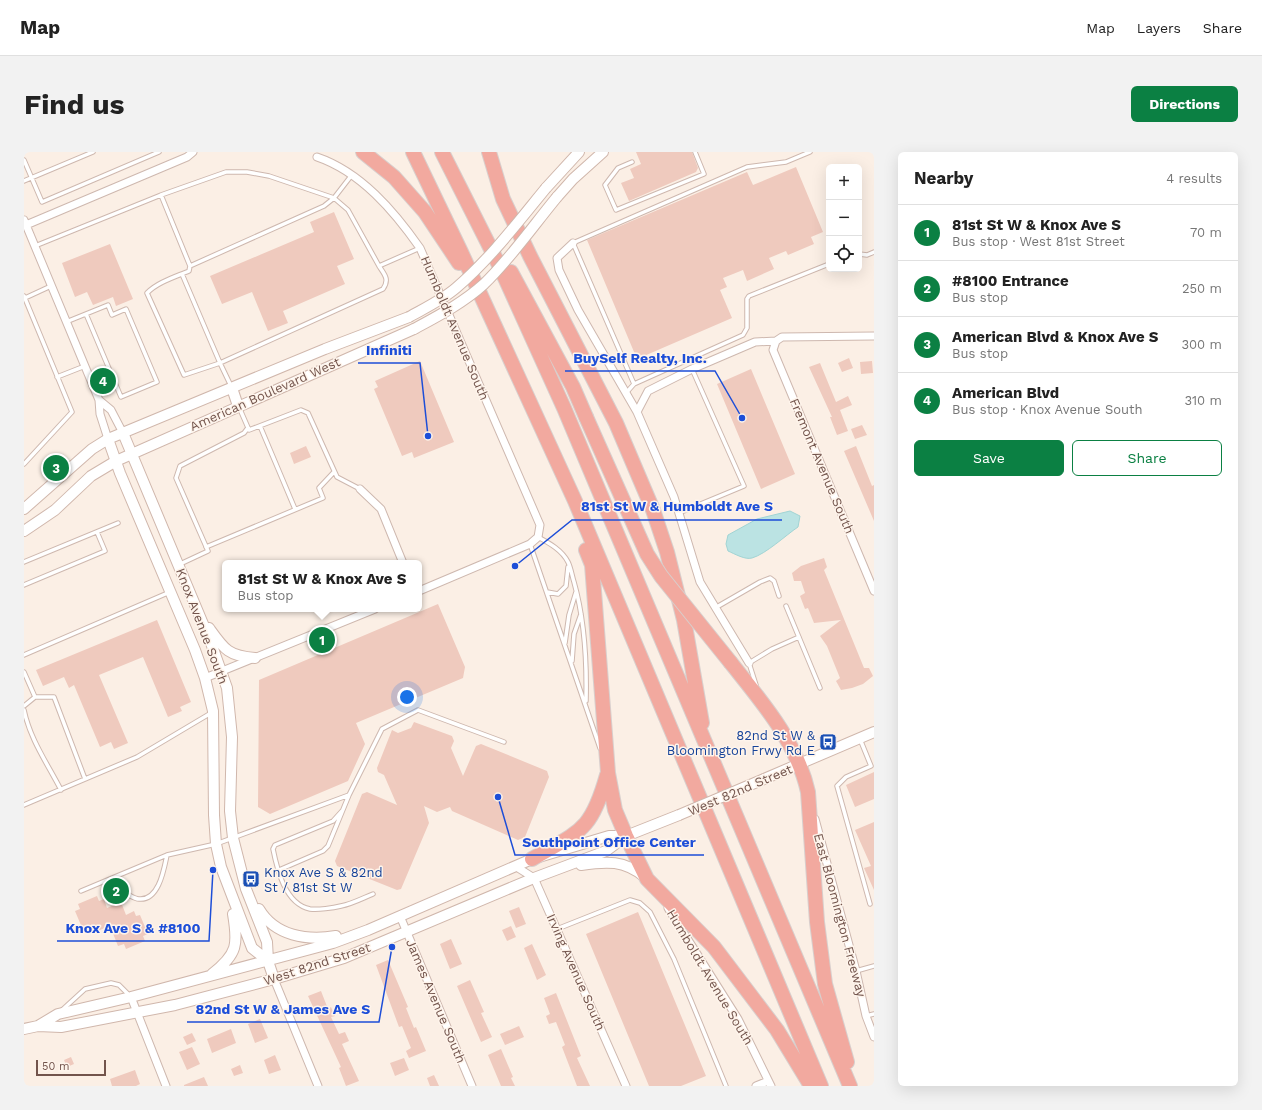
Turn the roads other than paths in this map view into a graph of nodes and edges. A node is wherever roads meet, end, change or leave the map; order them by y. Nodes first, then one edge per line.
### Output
1 (93, 152) edge
2 (159, 152) edge
3 (193, 152) edge
4 (363, 152) edge
5 (413, 152) edge
6 (442, 152) edge
7 (489, 152) edge
8 (579, 152) edge
9 (603, 152) edge
10 (695, 152) edge
11 (810, 152) edge
12 (317, 157) dead end
13 (24, 160) edge
14 (632, 162) dead end
15 (351, 176) junction
16 (32, 178) junction
17 (24, 181) edge
18 (161, 195) junction
19 (334, 198) junction
20 (466, 201) junction
21 (25, 222) edge
22 (573, 243) junction
23 (35, 246) junction
24 (420, 248) junction
25 (874, 252) edge
26 (862, 254) edge
27 (826, 265) edge
28 (190, 266) junction
29 (378, 266) junction
30 (182, 274) junction
31 (474, 279) junction
32 (51, 286) junction
33 (24, 297) edge
34 (86, 314) junction
35 (66, 322) junction
36 (874, 336) edge
37 (776, 341) junction
38 (220, 363) junction
39 (85, 366) junction
40 (692, 369) junction
41 (57, 377) junction
42 (634, 384) junction
43 (232, 388) junction
44 (626, 393) junction
45 (99, 400) junction
46 (238, 406) junction
47 (637, 412) junction
48 (539, 422) junction
49 (260, 426) junction
50 (247, 429) junction
51 (122, 434) junction
52 (108, 439) junction
53 (132, 453) junction
54 (116, 461) junction
55 (24, 464) edge
56 (334, 472) junction
57 (360, 489) joint
58 (24, 509) edge
59 (295, 509) junction
60 (679, 513) junction
61 (118, 523) dead end
62 (24, 531) edge
63 (97, 532) junction
64 (538, 537) junction
65 (530, 544) junction
66 (206, 547) junction
67 (402, 560) edge
68 (24, 562) edge
69 (568, 562) junction
70 (178, 565) junction
71 (24, 585) edge
72 (422, 590) edge
73 (577, 591) junction
74 (874, 591) edge
75 (170, 592) junction
76 (547, 592) junction
77 (779, 596) dead end
78 (786, 606) dead end
79 (714, 608) junction
80 (368, 612) edge
81 (199, 613) junction
82 (581, 613) junction
83 (799, 637) junction
84 (565, 644) junction
85 (24, 654) edge
86 (255, 658) junction
87 (572, 663) junction
88 (749, 663) junction
89 (221, 671) junction
90 (24, 672) edge
91 (205, 678) junction
92 (820, 688) dead end
93 (35, 697) junction
94 (761, 700) junction
95 (586, 704) junction
96 (24, 706) edge
97 (24, 710) edge
98 (213, 711) junction
99 (874, 732) edge
100 (859, 738) junction
101 (504, 742) dead end
102 (707, 751) junction
103 (799, 765) junction
104 (872, 766) edge
105 (608, 773) junction
106 (85, 779) junction
107 (61, 790) junction
108 (808, 792) junction
109 (349, 795) junction
110 (24, 805) edge
111 (342, 811) junction
112 (626, 836) junction
113 (234, 838) junction
114 (216, 844) junction
115 (167, 855) junction
116 (532, 859) junction
117 (516, 866) junction
118 (556, 869) junction
119 (279, 870) junction
120 (534, 878) junction
121 (647, 879) junction
122 (108, 880) junction
123 (246, 889) junction
124 (81, 891) dead end
125 (658, 891) junction
126 (373, 894) dead end
127 (231, 896) junction
128 (870, 904) dead end
129 (400, 916) junction
130 (368, 930) junction
131 (557, 930) junction
132 (406, 932) junction
133 (268, 961) junction
134 (874, 966) edge
135 (856, 971) junction
136 (209, 976) junction
137 (274, 979) junction
138 (131, 996) junction
139 (136, 1012) junction
140 (58, 1014) junction
141 (874, 1014) edge
142 (866, 1016) junction
143 (38, 1026) junction
144 (24, 1029) edge
145 (874, 1037) edge
146 (769, 1083) edge
147 (166, 1086) edge
148 (318, 1086) edge
149 (472, 1086) edge
150 (626, 1086) edge
151 (726, 1086) edge
152 (756, 1086) edge
153 (811, 1086) edge
154 (821, 1086) edge
155 (851, 1086) edge

1 - 16 lane
2 - 16 lane
3 - 21 street
4 - 31 highway
5 - 31 highway
6 - 20 highway
7 - 102 highway
8 - 43 street, American Boulevard West, bridge
9 - 46 street, American Boulevard West, bridge
10 - 14 lane
11 - 22 lane
12 - 15 street, Humboldt Avenue South
13 - 16 lane
15 - 19 lane
15 - 24 street, Humboldt Avenue South
16 - 17 lane
18 - 19 lane
18 - 23 lane
18 - 28 lane
19 - 28 lane
19 - 29 lane
20 - 94 highway, bridge
20 - 102 highway
21 - 23 street, Knox Avenue South
22 - 42 lane
22 - 44 street
23 - 32 street, Knox Avenue South
24 - 29 lane
24 - 64 street, Humboldt Avenue South
25 - 26 lane
27 - 42 lane
28 - 30 lane
29 - 38 lane
30 - 38 lane
30 - 38 lane
31 - 48 highway
32 - 33 lane
32 - 35 street, Knox Avenue South
33 - 41 lane
34 - 34 lane
34 - 35 lane
35 - 39 street, Knox Avenue South
36 - 37 street
37 - 40 street
37 - 74 street, Fremont Avenue South
38 - 43 lane
39 - 41 lane
39 - 45 street, Knox Avenue South
40 - 47 street
40 - 60 lane
41 - 55 lane
42 - 44 lane
43 - 46 street
43 - 51 street, American Boulevard West
44 - 47 street
45 - 51 street, Knox Avenue South
45 - 52 street, Knox Avenue South
46 - 50 lane
46 - 53 street, American Boulevard West
47 - 60 street
48 - 105 highway
48 - 154 highway
49 - 50 lane
49 - 56 lane
49 - 59 lane
50 - 66 lane
51 - 52 street, American Boulevard West
51 - 53 street, Knox Avenue South
52 - 54 street, Knox Avenue South
52 - 58 street, American Boulevard West
53 - 54 street, American Boulevard West
53 - 70 street, Knox Avenue South
54 - 62 street, American Boulevard West
54 - 75 street, Knox Avenue South
56 - 57 lane
56 - 59 lane
57 - 67 street
59 - 66 lane
60 - 79 street
61 - 63 lane
63 - 68 lane
63 - 71 lane
64 - 65 street
64 - 69 lane
65 - 72 street
65 - 76 lane
66 - 70 lane
69 - 73 lane
69 - 76 lane
70 - 81 street, Knox Avenue South
73 - 82 lane
73 - 84 lane
75 - 85 lane
75 - 91 street, Knox Avenue South
76 - 84 lane
77 - 79 lane
78 - 83 lane
79 - 88 street
80 - 86 street
81 - 86 street
81 - 89 street, Knox Avenue South
82 - 87 lane
82 - 95 lane
83 - 88 lane
83 - 92 lane
84 - 87 lane
86 - 89 street
87 - 95 lane
88 - 94 lane
89 - 91 street
89 - 113 street, Knox Avenue South
90 - 93 lane
91 - 98 street, Knox Avenue South
93 - 96 lane
93 - 106 lane
94 - 103 highway
95 - 105 lane
97 - 107 lane
98 - 106 lane
98 - 114 street, Knox Avenue South
99 - 100 street, West 82nd Street
100 - 103 street, West 82nd Street
100 - 104 lane
101 - 109 lane
102 - 155 highway
103 - 108 highway
103 - 112 street, West 82nd Street, bridge
104 - 128 lane
105 - 112 highway
105 - 116 highway
106 - 107 lane
107 - 110 lane
108 - 135 street, East Bloomington Freeway
108 - 155 highway
109 - 111 lane
109 - 113 lane
111 - 119 lane
111 - 119 lane
112 - 116 street, West 82nd Street
112 - 118 street, West 82nd Street
112 - 121 highway
113 - 114 lane
113 - 123 street, Knox Avenue South
114 - 115 lane
114 - 127 street, Knox Avenue South
115 - 122 lane
115 - 122 lane
116 - 117 street, West 82nd Street
117 - 120 street
117 - 129 street, West 82nd Street
118 - 120 street, West 82nd Street
118 - 121 street
119 - 126 lane
120 - 131 street, Irving Avenue South
120 - 132 street, West 82nd Street
121 - 125 highway
122 - 124 lane
123 - 130 street
123 - 133 street, Knox Avenue South
125 - 146 street, Humboldt Avenue South
125 - 153 highway
127 - 133 street, Knox Avenue South
127 - 136 street
129 - 130 street, West 82nd Street
129 - 132 street, James Avenue South
130 - 133 street, West 82nd Street
131 - 150 street, Irving Avenue South
131 - 151 lane
132 - 137 street, West 82nd Street
132 - 149 street, James Avenue South
133 - 136 street, West 82nd Street
133 - 137 street, Knox Avenue South
134 - 135 lane
135 - 142 street, East Bloomington Freeway
136 - 138 street, West 82nd Street
137 - 139 street, West 82nd Street
137 - 148 street, Knox Avenue South
138 - 139 street
138 - 140 street, West 82nd Street
138 - 140 lane
139 - 143 street, West 82nd Street
139 - 147 street
140 - 143 street, West 82nd Street
141 - 142 lane
142 - 145 street, East Bloomington Freeway
143 - 144 street, West 82nd Street
146 - 152 street

